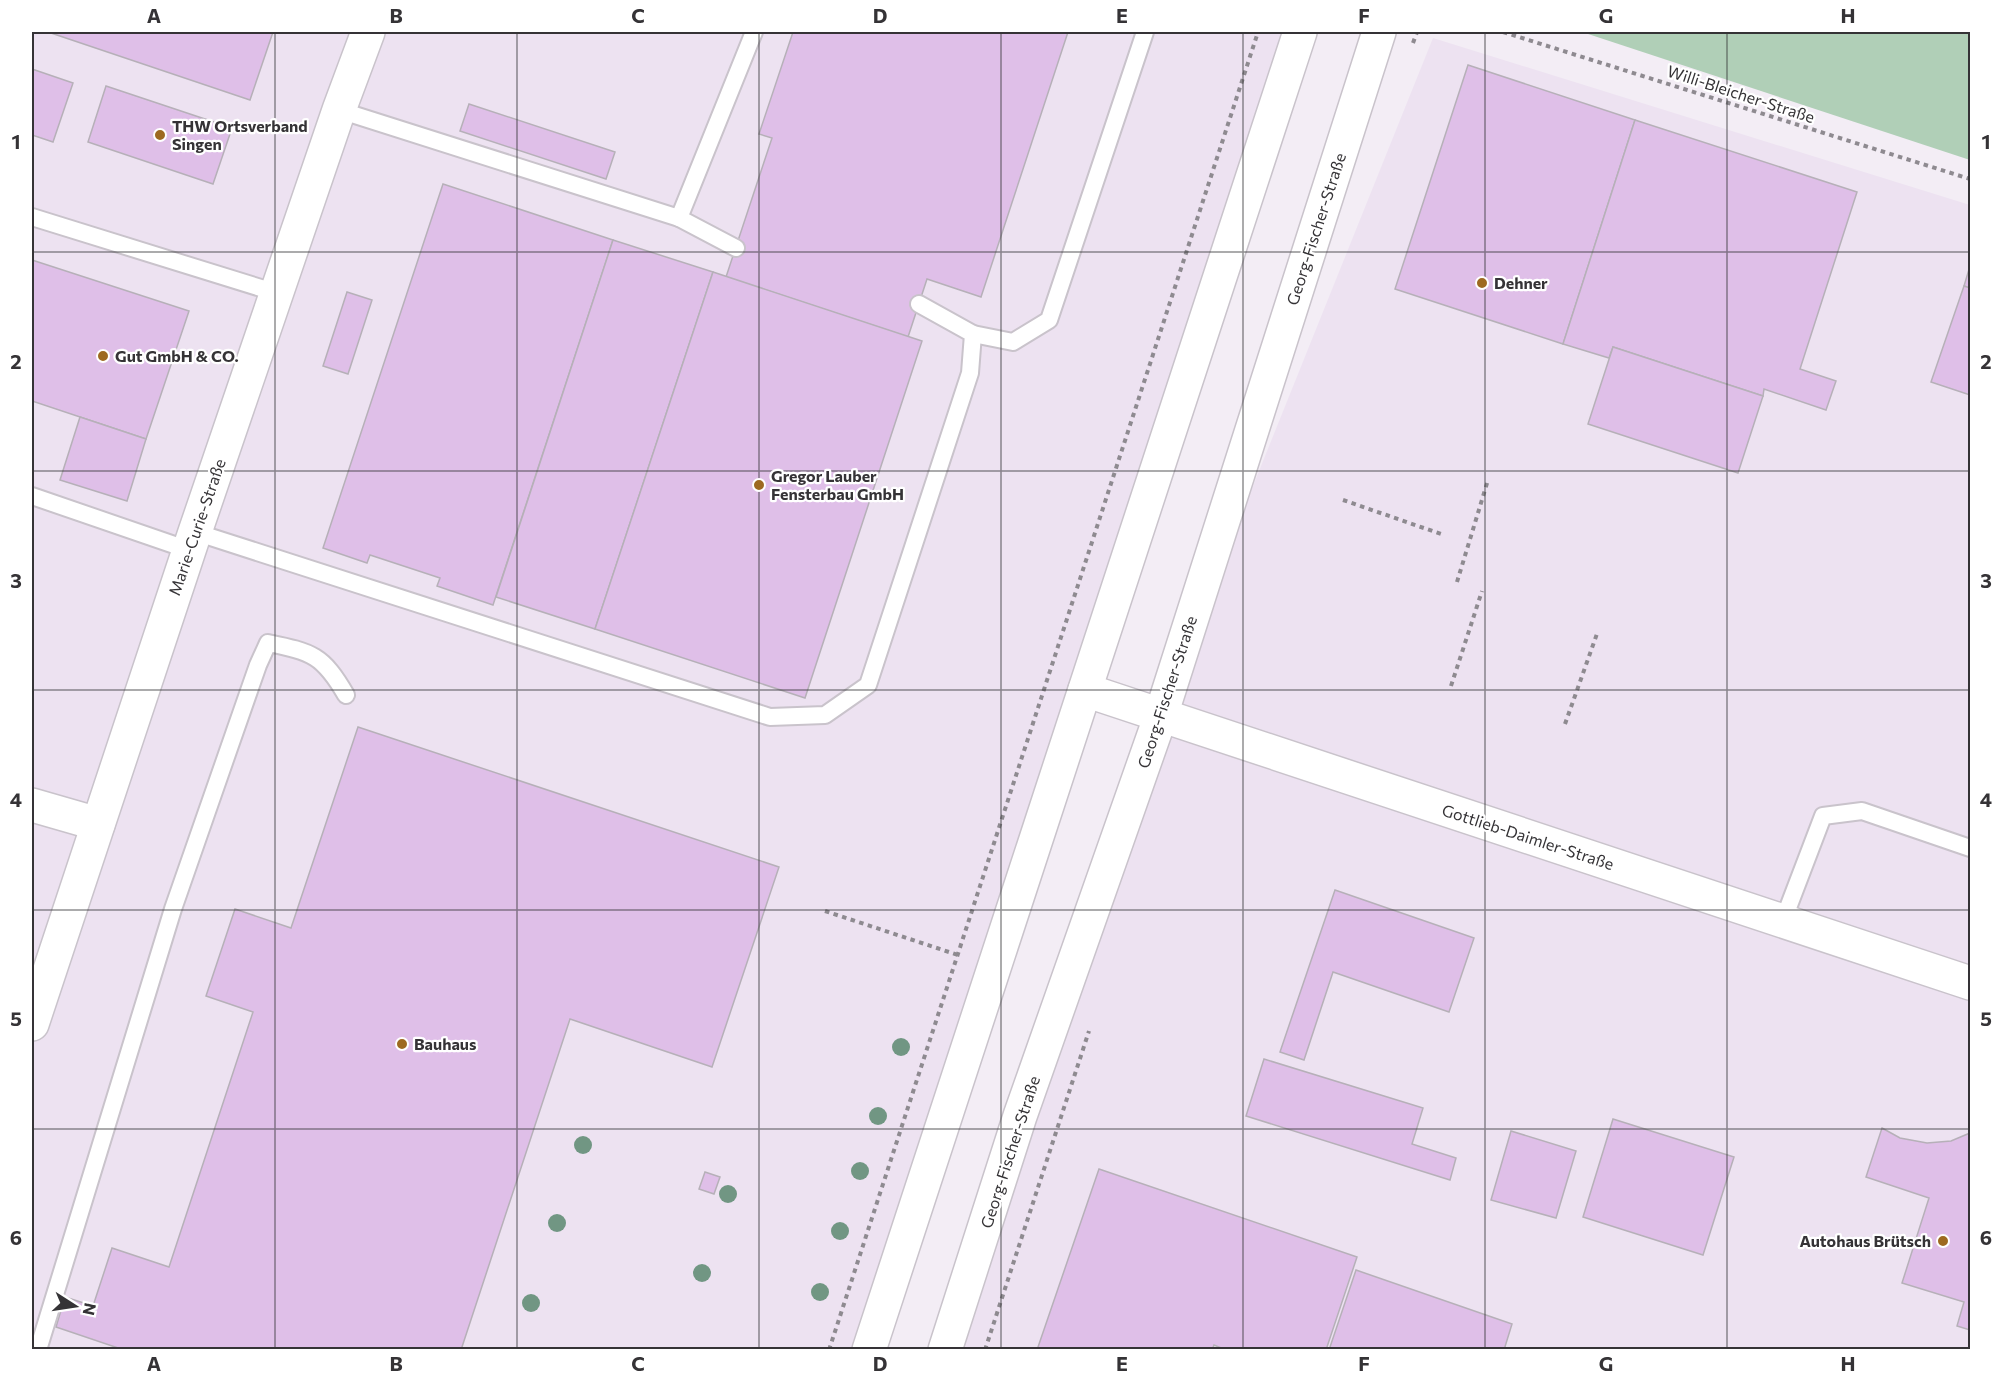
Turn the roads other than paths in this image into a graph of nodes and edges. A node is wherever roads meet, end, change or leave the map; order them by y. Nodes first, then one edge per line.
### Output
1 (368, 32) edge
2 (754, 32) edge
3 (1145, 32) edge
4 (1300, 32) edge
5 (1379, 32) edge
6 (339, 110) junction
7 (32, 217) edge
8 (679, 218) junction
9 (736, 248) dead end
10 (277, 293) junction
11 (920, 304) dead end
12 (973, 334) junction
13 (32, 496) edge
14 (192, 541) junction
15 (1085, 690) junction
16 (346, 695) dead end
17 (1161, 715) junction
18 (32, 805) edge
19 (98, 825) junction
20 (1971, 848) edge
21 (1783, 921) junction
22 (1971, 983) edge
23 (32, 1024) edge
24 (38, 1350) edge
25 (869, 1350) edge
26 (945, 1350) edge

1 - 6 main road, Marie-Curie-Straße
2 - 8 lane
3 - 12 lane
4 - 15 main road
5 - 17 main road, Georg-Fischer-Straße
6 - 8 lane
6 - 10 main road, Marie-Curie-Straße
7 - 10 lane
8 - 9 lane
10 - 14 main road, Marie-Curie-Straße
11 - 12 lane
12 - 14 lane
13 - 14 lane
14 - 19 main road, Marie-Curie-Straße
15 - 17 main road, Gottlieb-Daimler-Straße
15 - 25 main road
16 - 24 lane
17 - 21 main road, Gottlieb-Daimler-Straße
17 - 26 main road, Georg-Fischer-Straße
18 - 19 main road
19 - 23 main road, Marie-Curie-Straße
20 - 21 lane
21 - 22 main road, Gottlieb-Daimler-Straße

